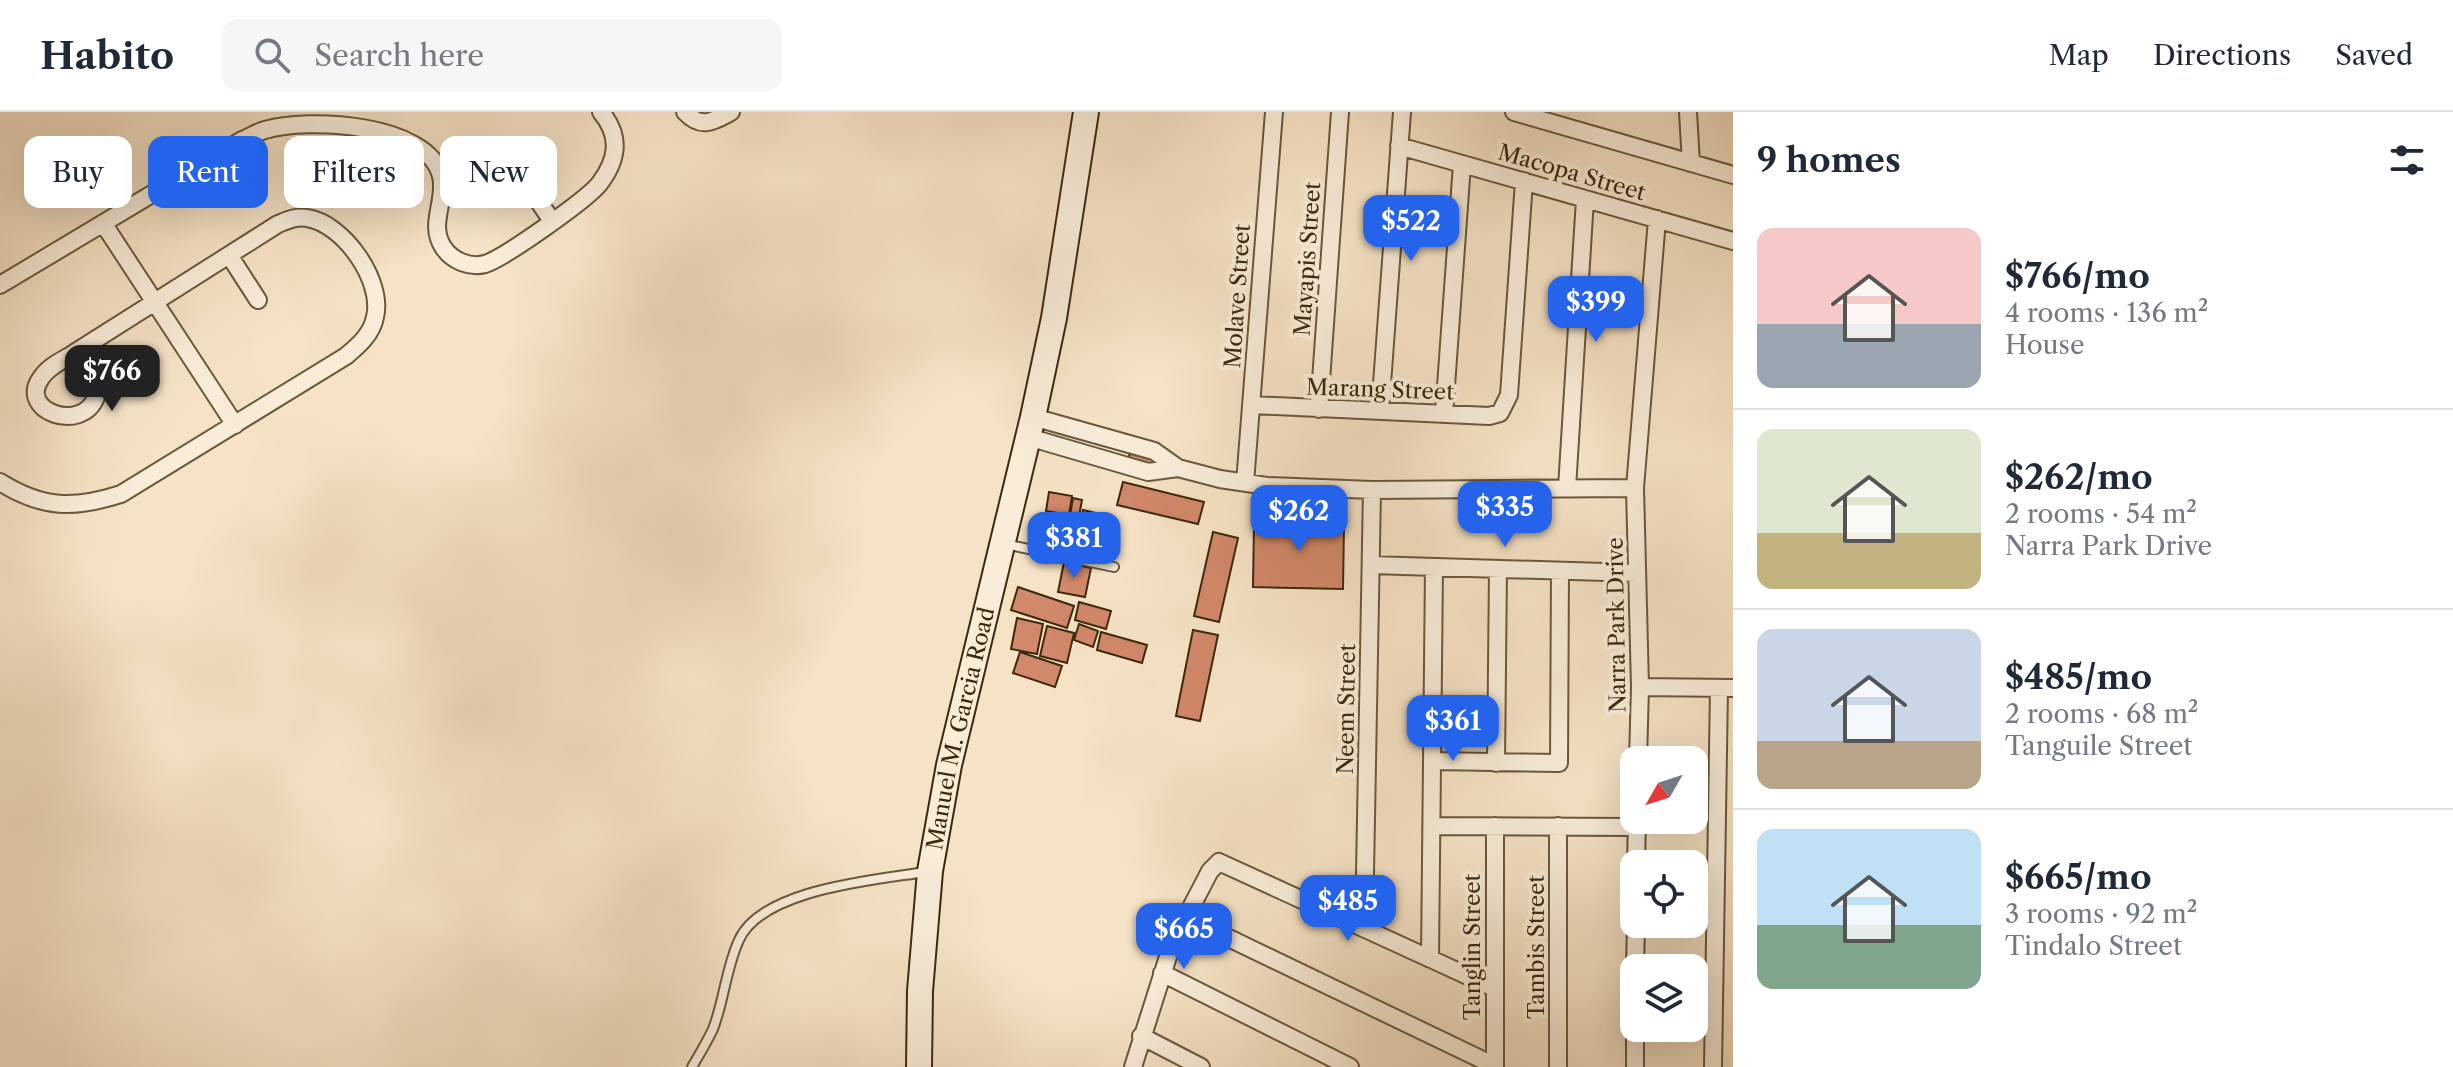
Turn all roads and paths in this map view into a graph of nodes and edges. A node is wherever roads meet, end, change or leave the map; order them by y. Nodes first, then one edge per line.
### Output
1 (601, 112) edge
2 (685, 112) edge
3 (731, 112) edge
4 (1086, 112) edge
5 (1274, 112) edge
6 (1340, 112) edge
7 (1402, 112) edge
8 (1514, 112) edge
9 (1688, 112) edge
10 (1399, 146) junction
11 (1691, 163) junction
12 (1462, 164) junction
13 (1733, 175) edge
14 (1524, 181) junction
15 (1585, 199) junction
16 (543, 208) edge
17 (1657, 219) junction
18 (552, 221) junction
19 (103, 223) junction
20 (1733, 241) edge
21 (229, 255) junction
22 (0, 285) edge
23 (258, 300) dead end
24 (154, 302) junction
25 (71, 355) dead end
26 (1252, 405) junction
27 (1319, 409) junction
28 (1380, 411) junction
29 (1444, 414) junction
30 (235, 425) junction
31 (1031, 427) junction
32 (0, 482) edge
33 (1245, 483) junction
34 (1567, 488) junction
35 (1635, 488) junction
36 (1372, 490) junction
37 (1002, 544) junction
38 (1371, 565) junction
39 (1114, 567) dead end
40 (1434, 567) junction
41 (1498, 569) junction
42 (1560, 571) junction
43 (1637, 573) junction
44 (1640, 687) junction
45 (1726, 688) edge
46 (1638, 746) edge
47 (1433, 761) junction
48 (1496, 763) junction
49 (1620, 824) edge
50 (1433, 826) junction
51 (1495, 826) junction
52 (1558, 826) junction
53 (930, 871) junction
54 (1185, 917) junction
55 (1364, 928) junction
56 (1430, 959) junction
57 (1162, 973) junction
58 (1494, 988) junction
59 (1141, 1036) junction
60 (1635, 1042) edge
61 (692, 1067) edge
62 (919, 1067) edge
63 (1133, 1067) edge
64 (1201, 1067) edge
65 (1350, 1067) edge
66 (1495, 1067) edge
67 (1558, 1067) edge
68 (1635, 1067) edge
69 (1713, 1067) edge

1 - 18 street
2 - 3 street
4 - 31 main road, Manuel M. Garcia Road
5 - 26 street, Molave Street
6 - 27 street, Mayapis Street
7 - 10 street
8 - 11 street
9 - 11 street
10 - 12 street, Macopa Street
10 - 28 street
11 - 13 street
12 - 14 street, Macopa Street
12 - 29 street
14 - 15 street, Macopa Street
14 - 29 street, Marang Street
15 - 17 street, Macopa Street
15 - 34 street
16 - 18 street
17 - 20 street, Macopa Street
17 - 35 street, Narra Park Drive
18 - 19 street
19 - 22 street
19 - 24 street
21 - 23 street
21 - 24 street
21 - 30 street
24 - 25 street
24 - 30 street
26 - 27 street, Marang Street
26 - 33 street, Molave Street
27 - 28 street, Marang Street
28 - 29 street, Marang Street
30 - 32 street
31 - 33 street
31 - 37 main road, Manuel M. Garcia Road
33 - 36 street
34 - 35 street
34 - 36 street
35 - 43 street, Narra Park Drive
36 - 38 street, Neem Street
37 - 39 lane
37 - 53 main road, Manuel M. Garcia Road
38 - 40 street
38 - 55 street, Neem Street
40 - 41 street
40 - 47 street
41 - 42 street
41 - 48 street
42 - 43 street
42 - 48 street
43 - 44 street, Narra Park Drive
44 - 45 street
44 - 46 street, Narra Park Drive
45 - 69 street
47 - 48 street
47 - 50 street
49 - 52 street
50 - 51 street
50 - 56 street
51 - 52 street
51 - 58 street, Tanglin Street
52 - 67 street, Tambis Street
53 - 61 lane
53 - 62 main road, Manuel M. Garcia Road
54 - 55 street
54 - 57 street
54 - 66 street
55 - 56 street
56 - 58 street
57 - 59 street
57 - 65 street
58 - 66 street, Tanglin Street
59 - 63 street
59 - 64 street
60 - 68 street

